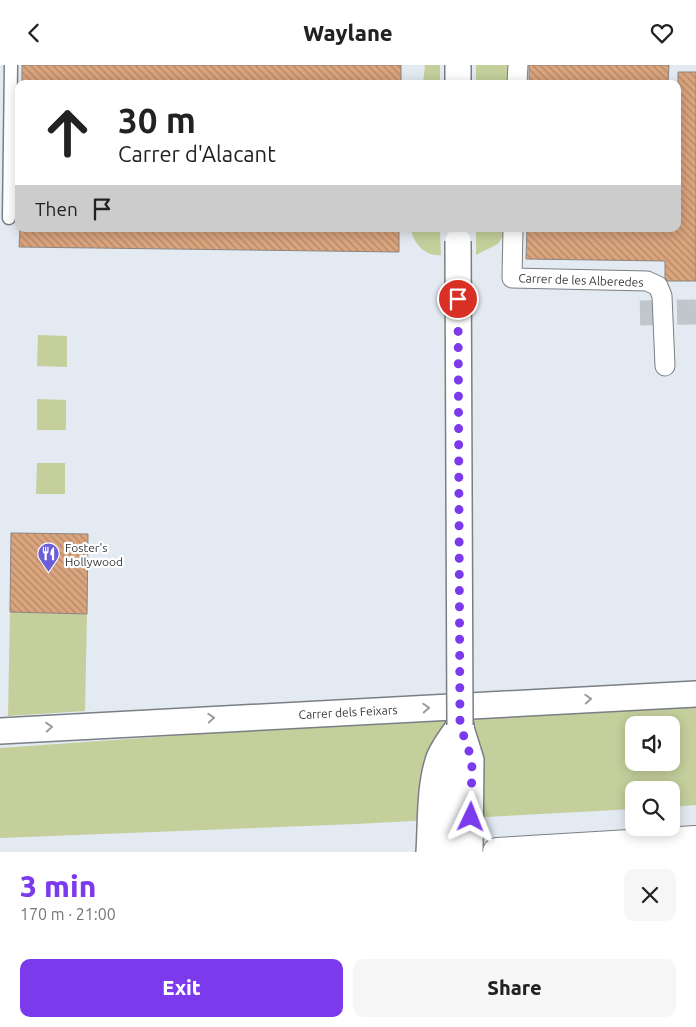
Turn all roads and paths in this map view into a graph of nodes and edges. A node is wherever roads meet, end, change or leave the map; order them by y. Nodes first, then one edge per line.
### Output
1 (11, 65) edge
2 (458, 65) edge
3 (518, 65) edge
4 (458, 80) edge
5 (517, 80) edge
6 (9, 218) dead end
7 (513, 232) edge
8 (458, 235) edge
9 (666, 366) dead end
10 (696, 693) edge
11 (460, 725) joint
12 (0, 731) edge
13 (454, 782) junction
14 (696, 840) edge
15 (429, 852) edge
16 (453, 852) edge
17 (470, 852) edge
18 (497, 852) edge

1 - 6 lane
2 - 4 street
3 - 5 street
7 - 9 street, Carrer de les Alberedes
8 - 11 street, bridge
12 -> 10 street, Carrer dels Feixars
11 - 13 highway
13 - 15 street
13 - 16 highway
13 - 17 street
14 - 18 highway

